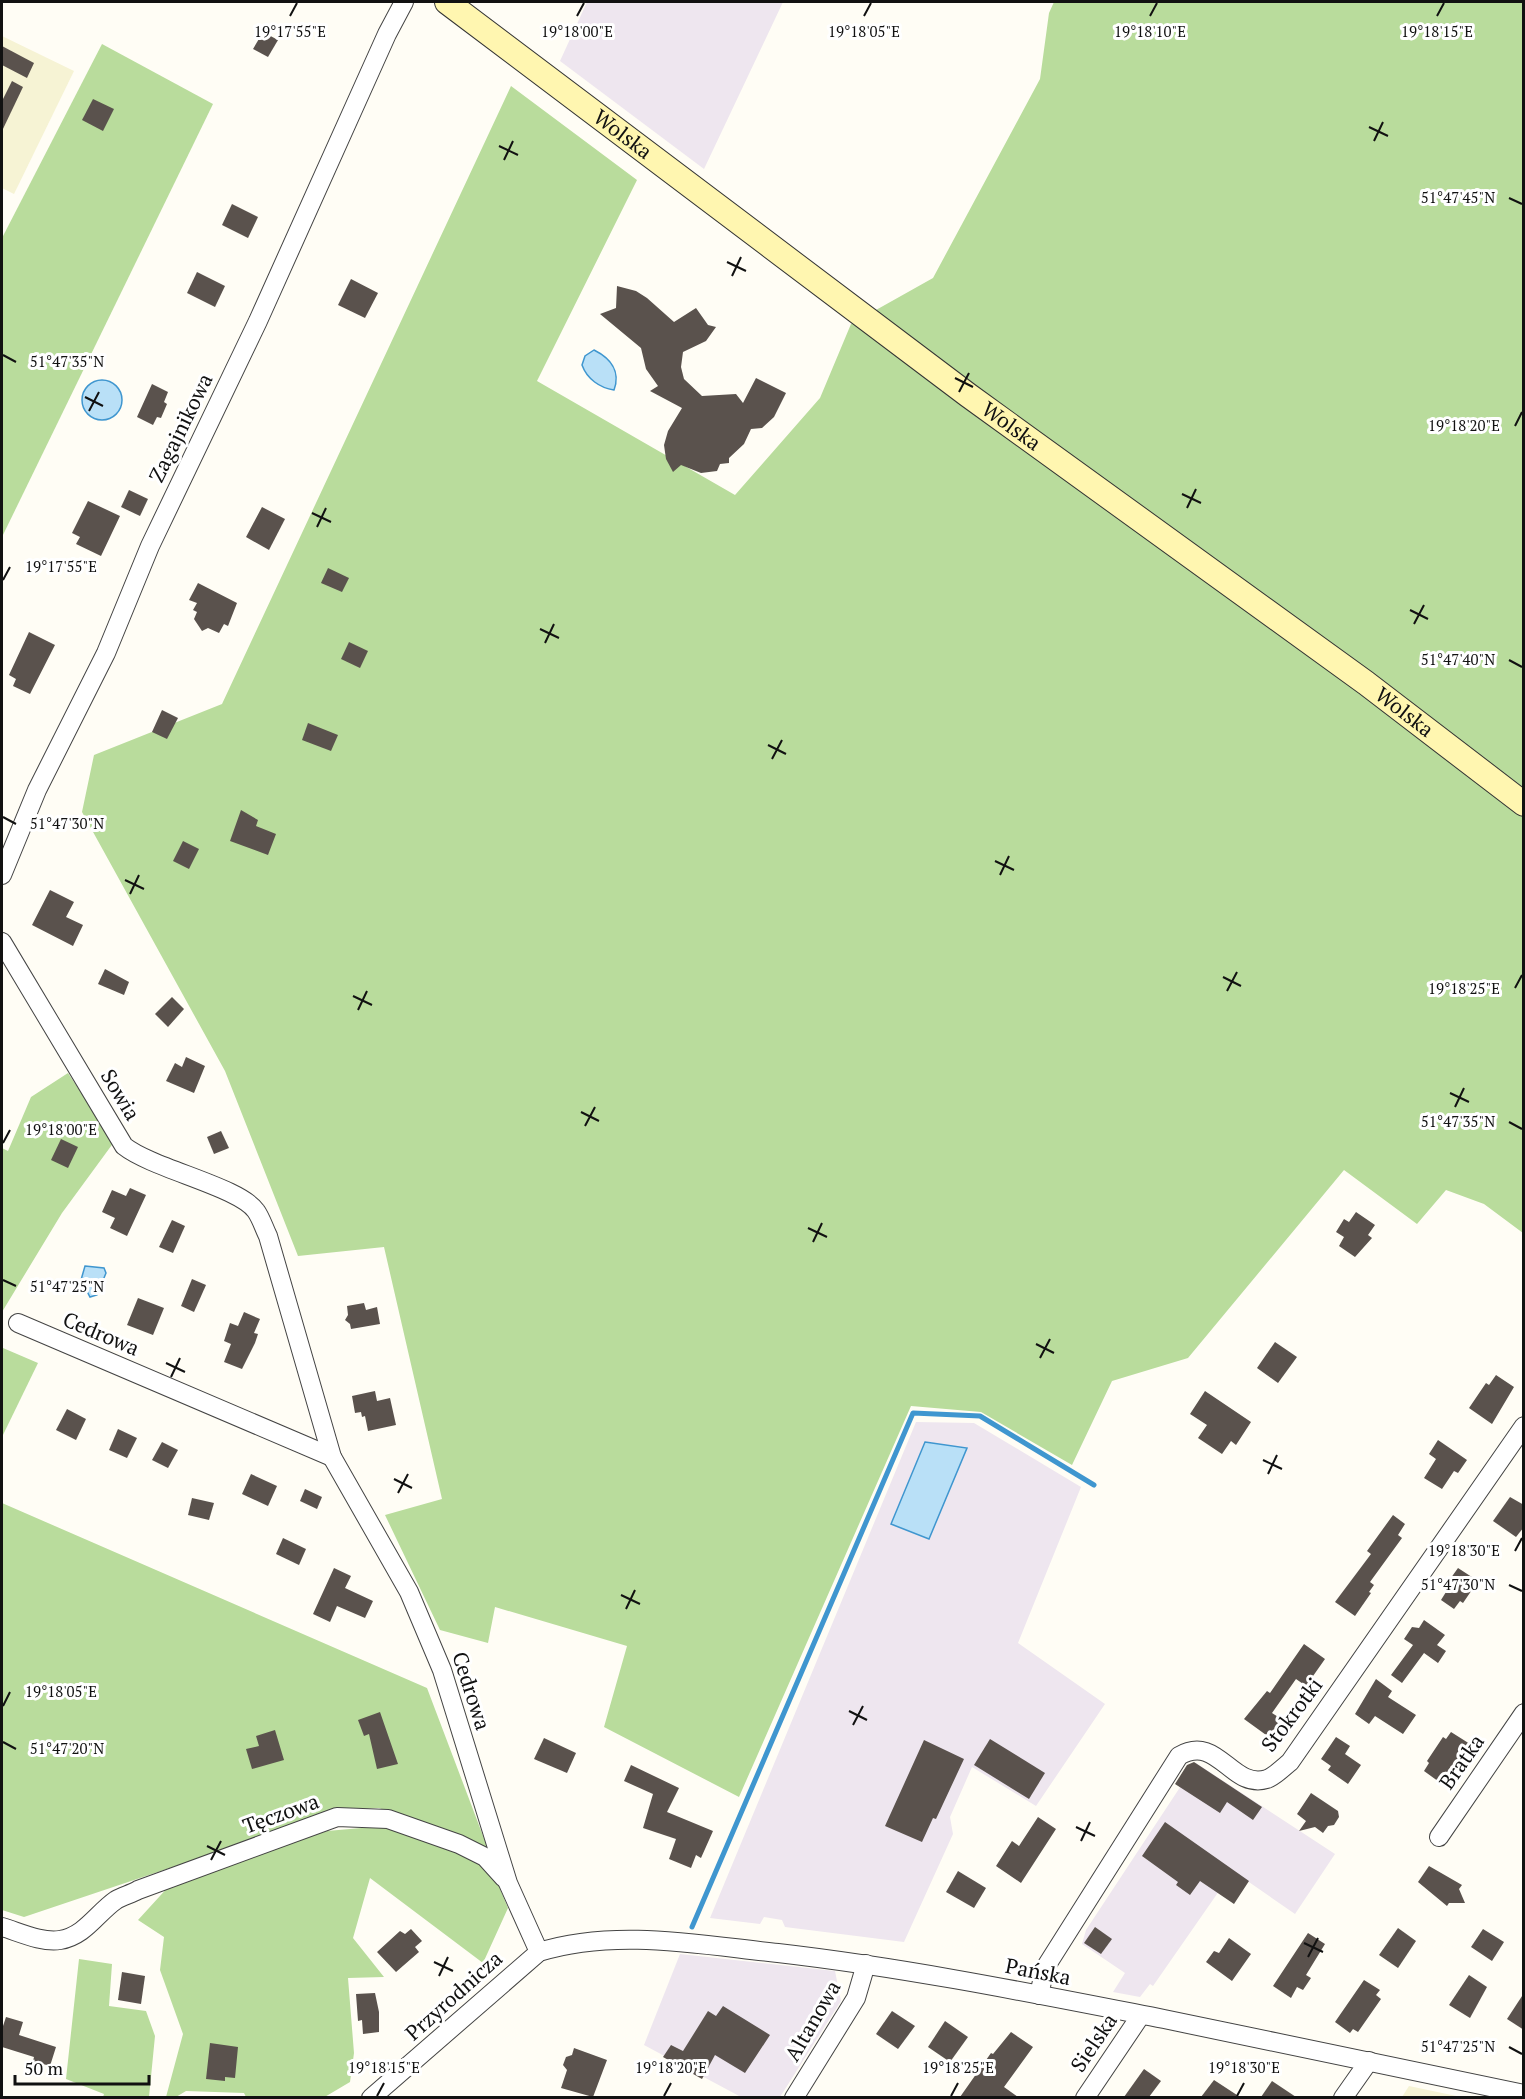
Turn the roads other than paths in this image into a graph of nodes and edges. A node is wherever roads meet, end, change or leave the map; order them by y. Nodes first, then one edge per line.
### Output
1 (404, 2) edge
2 (447, 2) edge
3 (1524, 804) edge
4 (2, 875) edge
5 (2, 942) edge
6 (255, 1209) joint
7 (18, 1323) dead end
8 (1524, 1426) edge
9 (332, 1457) junction
10 (1524, 1713) edge
11 (1438, 1837) dead end
12 (508, 1883) junction
13 (2, 1927) edge
14 (539, 1952) junction
15 (866, 1964) junction
16 (1039, 1995) junction
17 (1141, 2015) junction
18 (1369, 2061) junction
19 (1524, 2094) edge
20 (371, 2097) edge
21 (794, 2097) edge
22 (1085, 2097) edge
23 (1343, 2097) edge

1 - 4 street, Zagajnikowa
2 - 3 street, Wolska
5 - 6 street, Sowia
6 - 9 street, Cedrowa
7 - 9 street, Cedrowa
8 - 16 street, Stokrotki
9 - 12 street, Cedrowa
10 - 11 street, Bratka
12 - 13 street, Tęczowa
12 - 14 street, Cedrowa
14 - 15 street, Pańska
14 - 20 street, Przyrodnicza
15 - 16 street, Pańska
15 - 21 street, Altanowa
16 - 17 street, Pańska
17 - 18 street, Pańska
17 - 22 street, Sielska
18 - 19 street, Pańska
18 - 23 street

